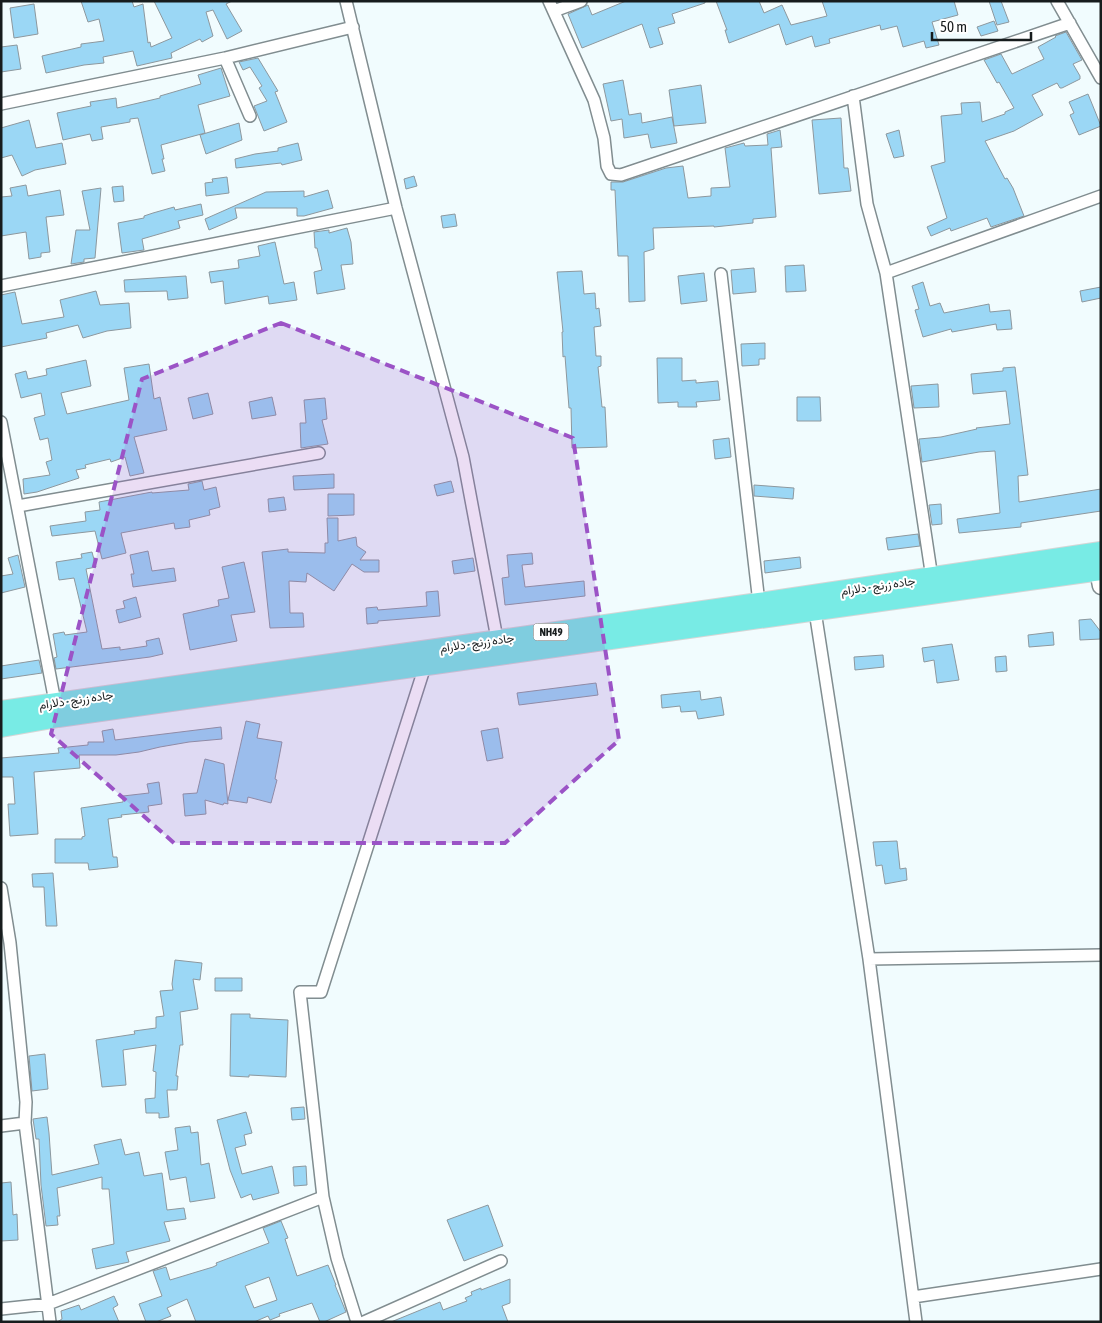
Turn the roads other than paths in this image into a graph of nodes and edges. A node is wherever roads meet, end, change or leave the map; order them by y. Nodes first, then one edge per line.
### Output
1 (346, 1) edge
2 (581, 1) edge
3 (1057, 1) edge
4 (551, 6) edge
5 (1070, 23) junction
6 (353, 28) junction
7 (225, 58) junction
8 (1101, 78) edge
9 (853, 96) junction
10 (1, 104) edge
11 (250, 116) dead end
12 (1101, 196) edge
13 (396, 208) junction
14 (886, 273) junction
15 (721, 274) dead end
16 (1, 286) edge
17 (1, 422) edge
18 (319, 453) dead end
19 (18, 506) junction
20 (1099, 566) edge
21 (932, 578) junction
22 (759, 603) junction
23 (815, 611) junction
24 (498, 648) junction
25 (425, 666) junction
26 (56, 710) junction
27 (1, 711) edge
28 (1, 727) edge
29 (1, 888) edge
30 (6, 944) edge
31 (1101, 955) edge
32 (869, 959) junction
33 (25, 1123) junction
34 (1, 1126) edge
35 (323, 1196) junction
36 (501, 1261) dead end
37 (1101, 1269) edge
38 (913, 1297) junction
39 (48, 1304) junction
40 (1, 1309) edge
41 (50, 1322) edge
42 (357, 1322) edge
43 (364, 1322) edge
44 (916, 1322) edge

1 - 6 street
2 - 4 street
3 - 5 street
4 - 9 street
5 - 8 street
5 - 9 street
6 - 7 street
6 - 13 street
7 - 10 street
7 - 11 street
9 - 14 street
12 - 14 street
13 - 16 street
13 - 24 street
14 - 21 street
15 - 22 street
17 - 19 street
18 - 19 street
19 - 26 street
20 - 21 highway, جاده زرنج - دلارام / NH49
20 - 23 highway, جاده زرنج - دلارام / NH49
21 - 22 highway, جاده زرنج - دلارام / NH49
22 - 24 highway, جاده زرنج - دلارام / NH49
23 - 24 highway, جاده زرنج - دلارام / NH49
23 - 32 street
24 - 25 highway, جاده زرنج - دلارام / NH49
24 - 26 highway, جاده زرنج - دلارام / NH49
25 - 26 highway, جاده زرنج - دلارام / NH49
25 - 35 street
26 - 27 highway, جاده زرنج - دلارام / NH49
26 - 28 highway, جاده زرنج - دلارام / NH49
29 - 30 street
30 - 33 street
31 - 32 street
32 - 38 street
33 - 34 street
33 - 39 street
35 - 39 street
35 - 42 street
36 - 43 street
37 - 38 street
38 - 44 street
39 - 40 street
39 - 41 street

